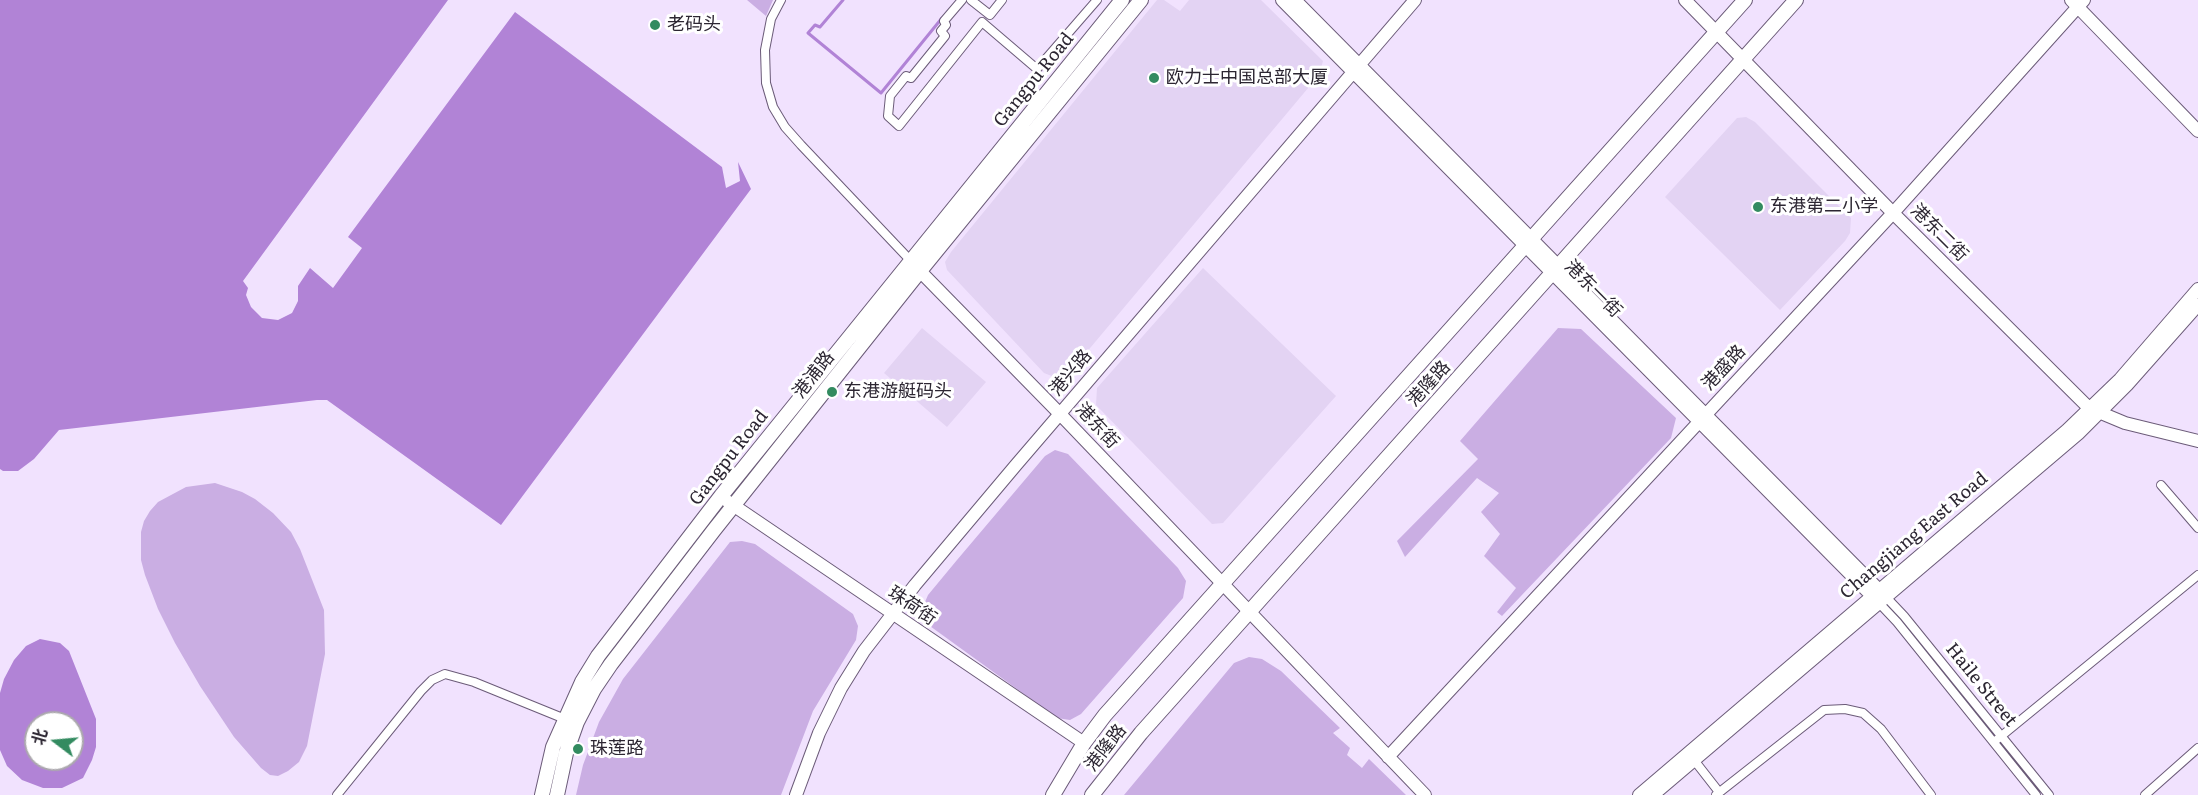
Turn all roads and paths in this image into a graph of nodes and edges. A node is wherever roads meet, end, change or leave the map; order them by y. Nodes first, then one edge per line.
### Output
1 (781, 0) edge
2 (962, 0) edge
3 (971, 0) edge
4 (1002, 0) edge
5 (1097, 0) edge
6 (1122, 0) edge
7 (1141, 0) edge
8 (1282, 0) edge
9 (1296, 0) edge
10 (1415, 0) edge
11 (1685, 0) edge
12 (1745, 0) edge
13 (1797, 0) edge
14 (2077, 2) edge
15 (1716, 32) junction
16 (1743, 59) junction
17 (1356, 68) junction
18 (2198, 130) edge
19 (1893, 213) junction
20 (1529, 242) junction
21 (910, 260) junction
22 (1556, 269) junction
23 (920, 271) junction
24 (2198, 289) edge
25 (2198, 306) edge
26 (2094, 410) junction
27 (1060, 414) junction
28 (1703, 418) junction
29 (2198, 441) edge
30 (2161, 485) dead end
31 (721, 496) junction
32 (733, 506) junction
33 (2198, 528) edge
34 (2198, 574) edge
35 (1222, 584) junction
36 (1879, 596) junction
37 (1249, 612) junction
38 (893, 615) junction
39 (565, 719) junction
40 (1998, 739) junction
41 (1084, 743) junction
42 (2198, 748) edge
43 (1388, 757) junction
44 (1694, 760) junction
45 (1718, 794) edge
46 (337, 795) edge
47 (542, 795) edge
48 (557, 795) edge
49 (796, 795) edge
50 (1053, 795) edge
51 (1092, 795) edge
52 (1425, 795) edge
53 (1639, 795) edge
54 (1653, 795) edge
55 (1931, 795) edge
56 (2036, 795) edge
57 (2049, 795) edge
58 (2145, 795) edge

1 - 21 street, 港东街
2 - 5 street
3 - 4 street
6 - 21 main road, Gangpu Road
7 - 23 main road, 港浦路
8 - 17 street, 港东一街
9 - 17 street, 港东一街
10 - 17 street, 港兴路
11 - 15 street, 港东二街
12 - 15 main road, 港隆路
13 - 16 main road, 港隆路
14 - 18 street
14 - 19 street, 港盛路
15 - 16 street, 港东二街
15 - 20 main road, 港隆路
16 - 19 street, 港东二街
16 - 22 main road, 港隆路
17 - 20 street, 港东一街
17 - 27 street, 港兴路
19 - 26 street, 港东二街
19 - 28 street, 港盛路
20 - 22 street, 港东一街
20 - 35 main road, 港隆路
21 - 23 street, 港东街
21 - 31 main road, Gangpu Road
22 - 28 street, 港东一街
22 - 37 main road, 港隆路
23 - 27 street, 港东街
23 - 32 main road, 港浦路
24 - 26 street, Changjiang East Road
25 - 26 street, Changjiang East Road
26 - 29 street, 港东二街
26 - 36 street, Changjiang East Road
27 - 35 street, 港东街
27 - 38 street, 港兴路
28 - 36 street, 港东一街
28 - 43 street, 港盛路
30 - 33 street
31 - 32 street, 珠荷街
31 - 39 main road, Gangpu Road
32 - 38 street, 珠荷街
32 - 48 main road, 港浦路
34 - 40 street
35 - 37 street, 港东街
35 - 41 main road, 港隆路
36 - 40 street, Haile Street
36 - 44 street, Changjiang East Road
36 - 53 street, Changjiang East Road
37 - 43 street, 港东街
37 - 51 main road, 港隆路
38 - 41 street, 珠荷街
38 - 49 street, 港兴路
39 - 46 street
39 - 47 main road, Gangpu Road
40 - 56 street, Haile Street
40 - 57 street, Haile Street
41 - 50 main road, 港隆路
42 - 58 street
43 - 52 street, 港东街
44 - 45 street
44 - 54 street, Changjiang East Road
45 - 55 street

